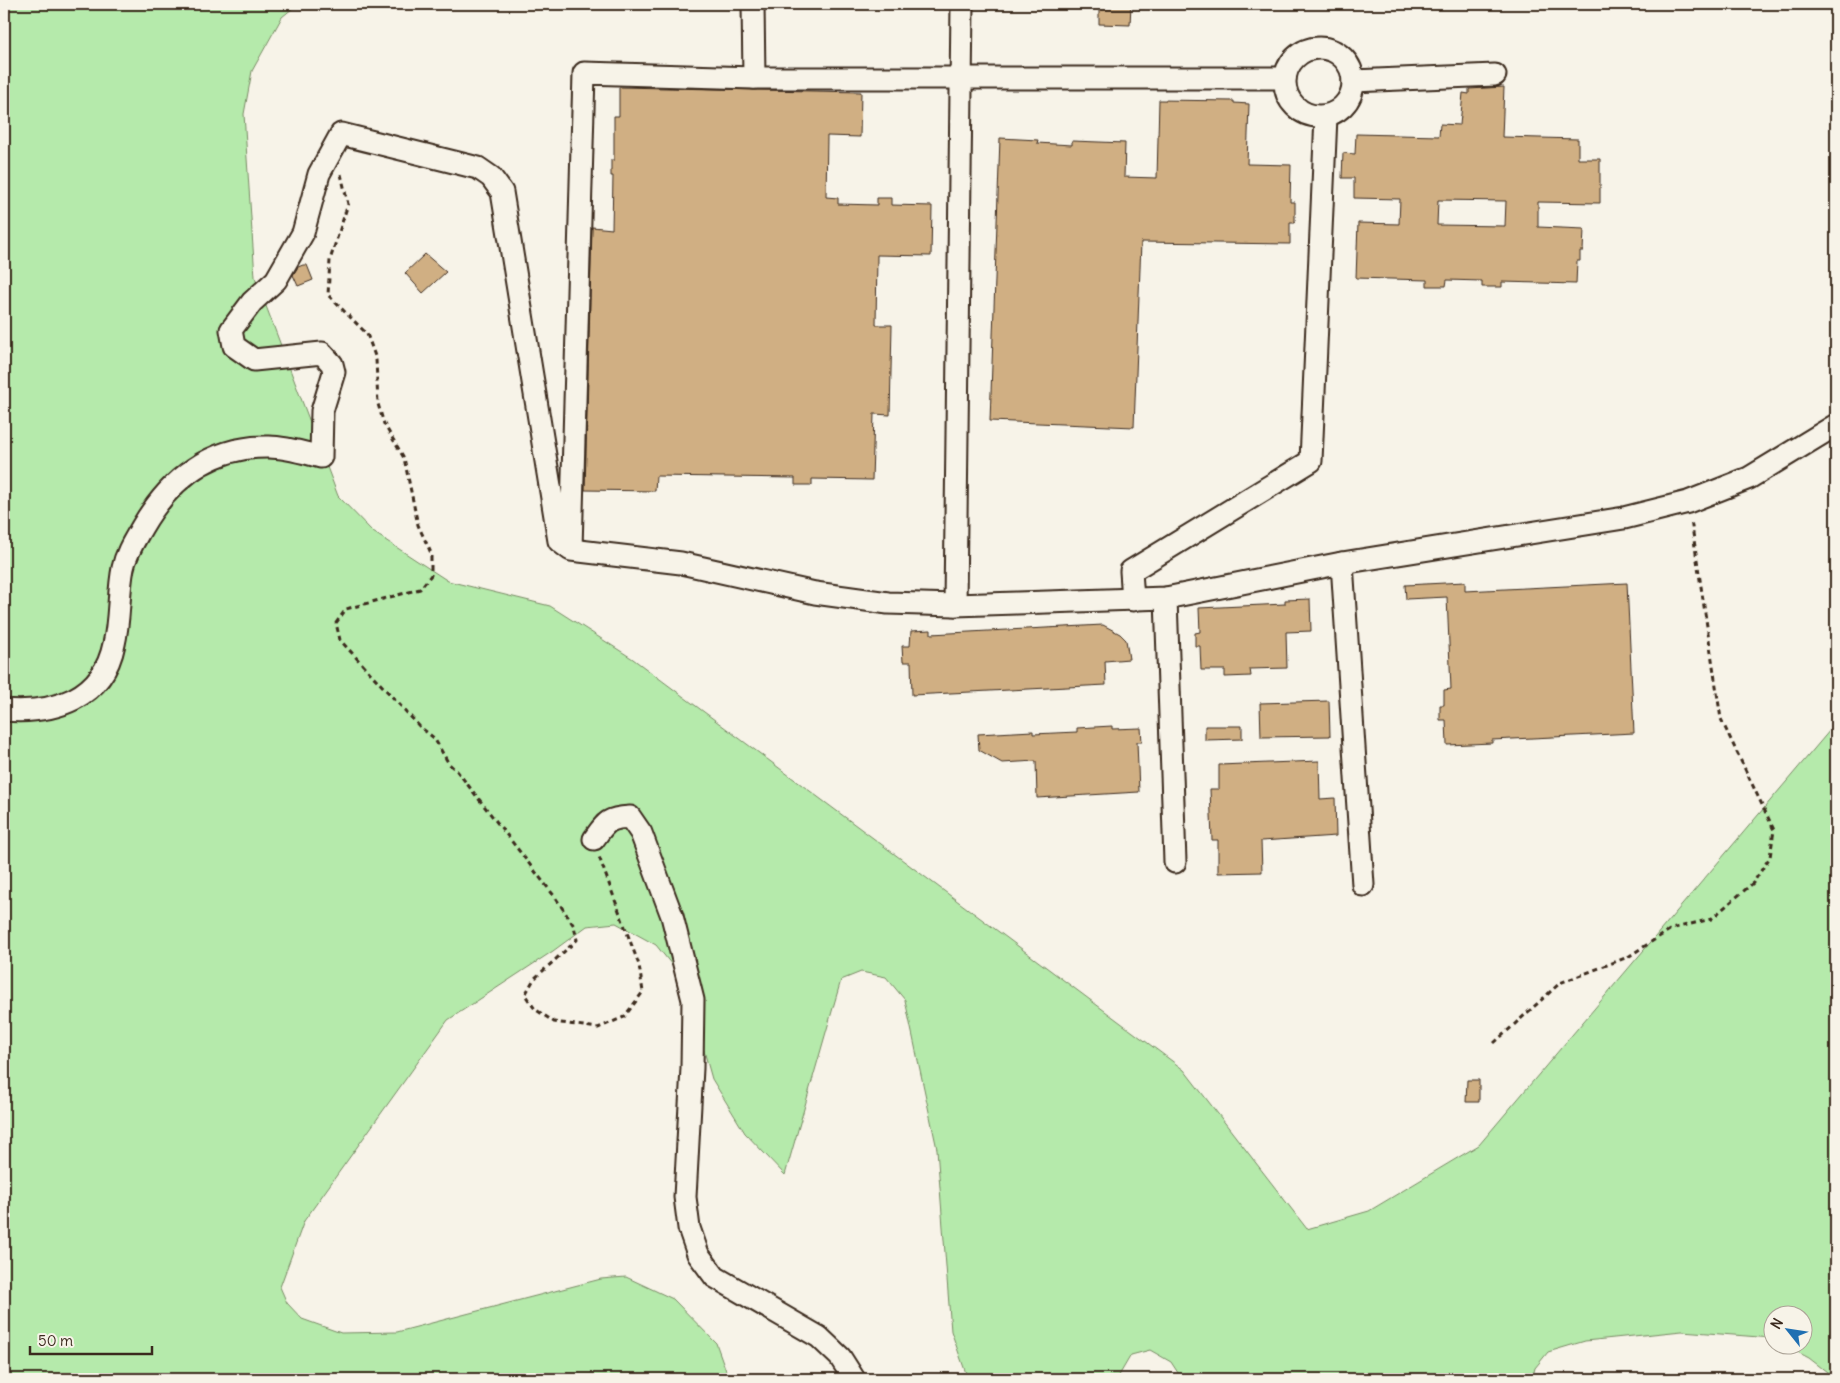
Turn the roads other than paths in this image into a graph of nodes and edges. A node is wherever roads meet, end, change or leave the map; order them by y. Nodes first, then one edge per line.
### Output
1 (753, 4) edge
2 (962, 4) edge
3 (1495, 75) dead end
4 (754, 78) junction
5 (1285, 78) junction
6 (962, 79) junction
7 (1353, 81) junction
8 (1326, 116) junction
9 (1836, 425) edge
10 (571, 550) junction
11 (1342, 563) junction
12 (1166, 598) junction
13 (1133, 600) junction
14 (955, 605) junction
15 (4, 710) edge
16 (594, 839) road end
17 (1175, 862) dead end
18 (1363, 885) dead end
19 (854, 1379) edge

1 - 4 street
2 - 6 street
3 - 7 street
4 - 6 street
4 - 10 street
5 - 6 street
5 - 7 street
5 - 8 street
6 - 14 street
7 - 8 street
8 - 13 street
9 - 11 street
10 - 14 street
10 - 15 street
11 - 12 street
11 - 18 street
12 - 13 street
12 - 17 street
13 - 14 street
16 - 19 street

